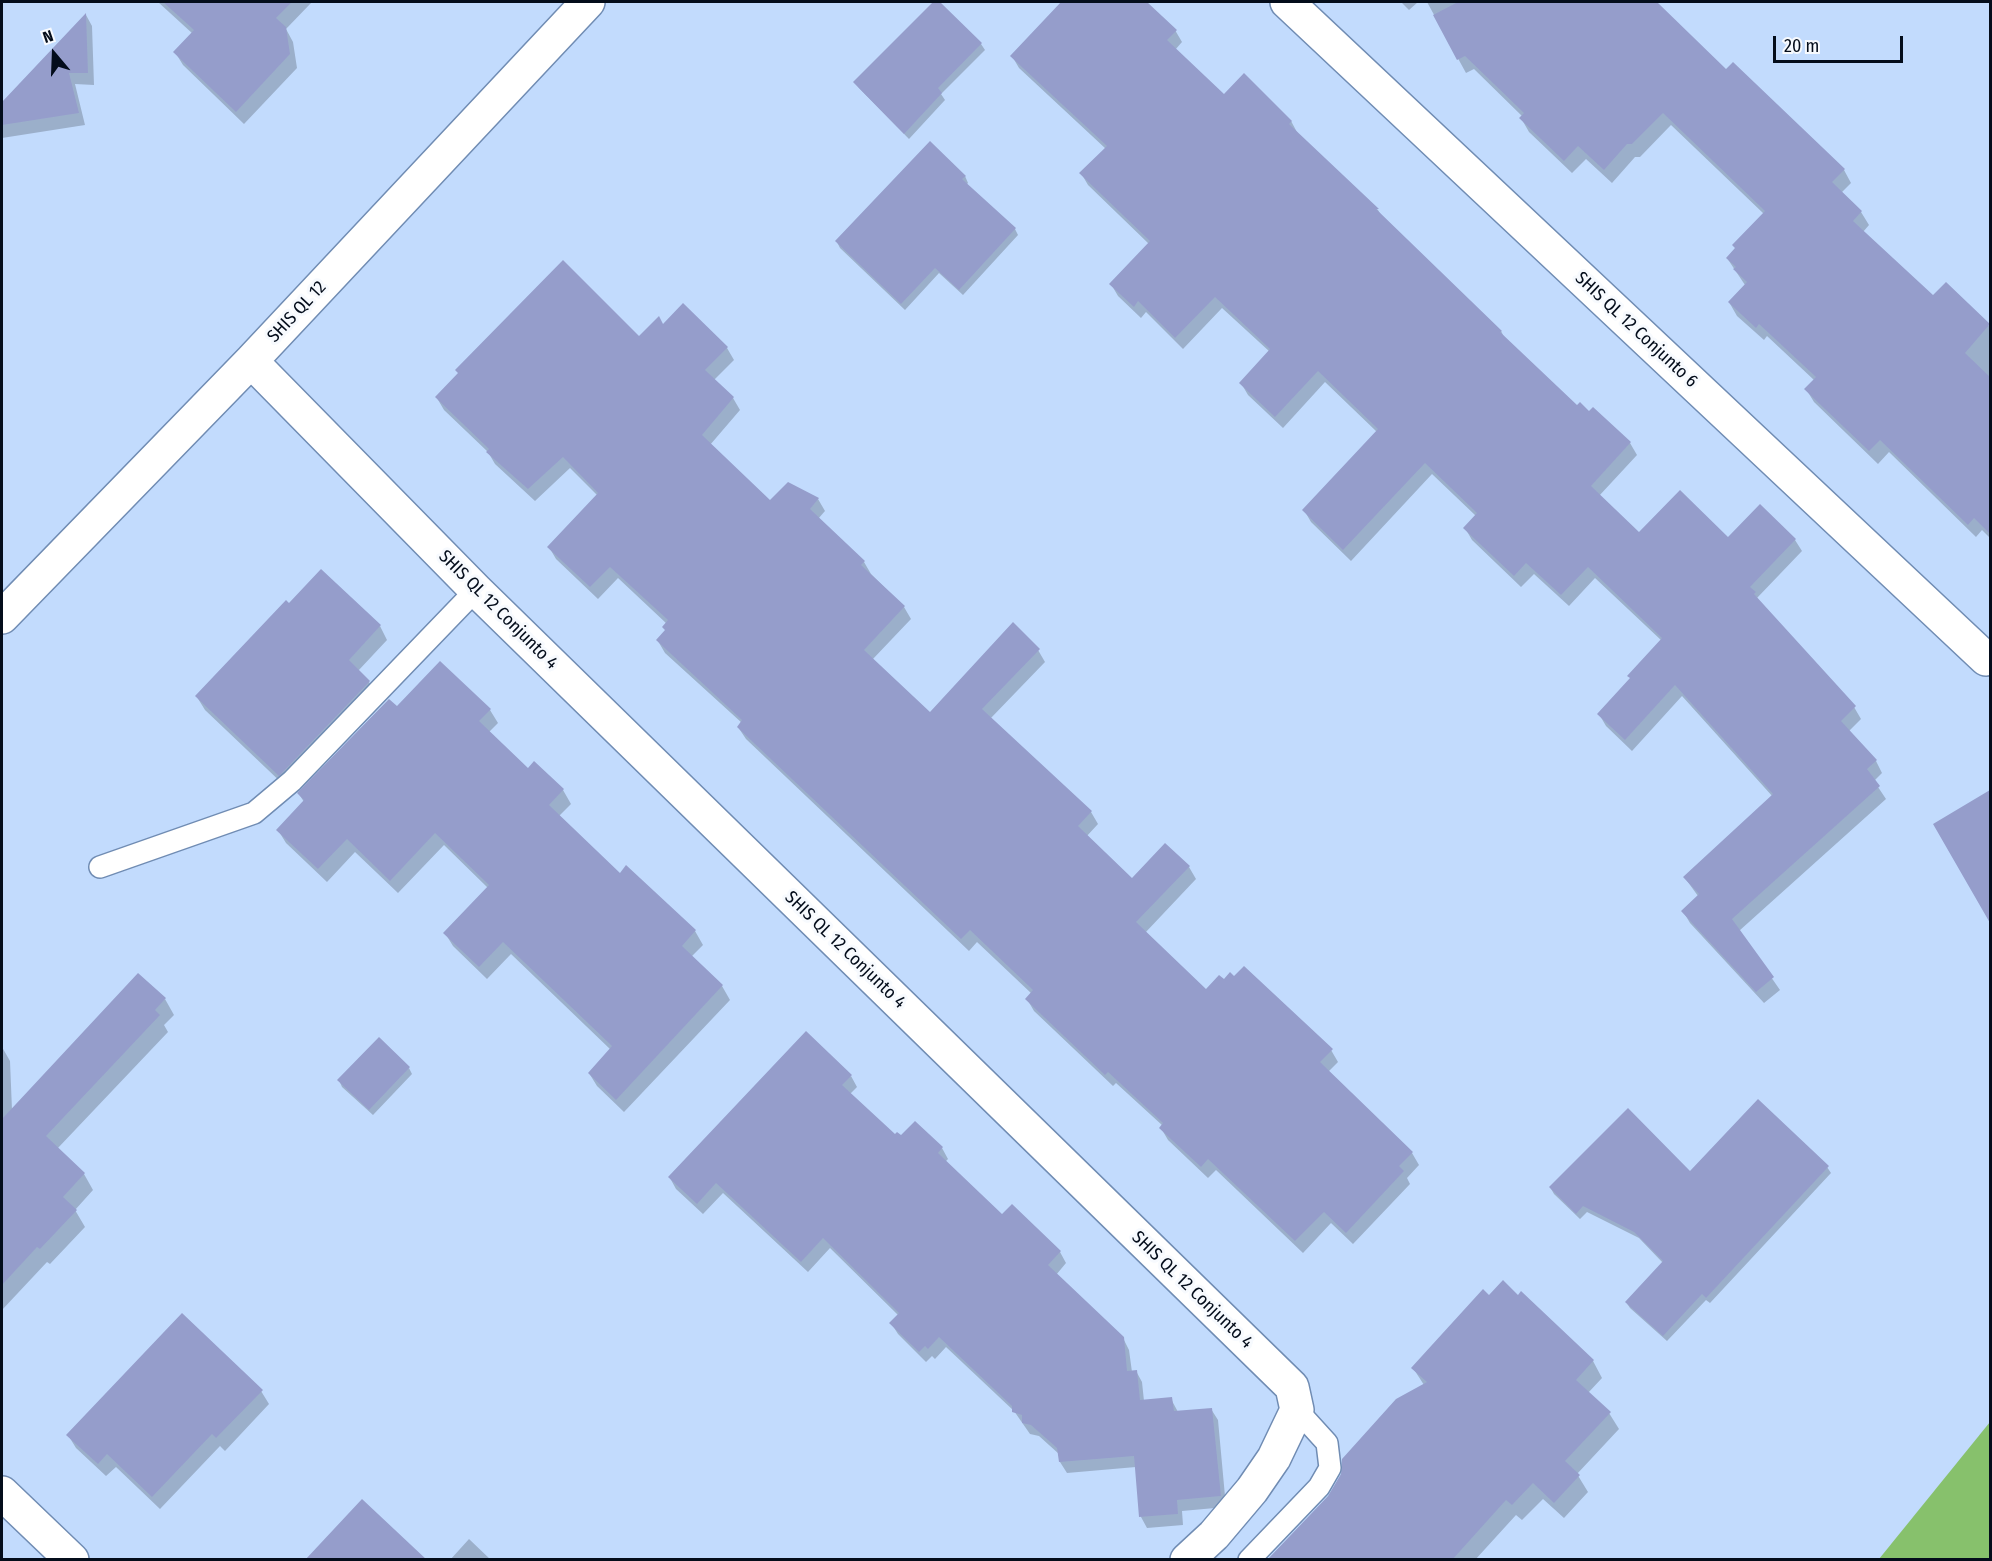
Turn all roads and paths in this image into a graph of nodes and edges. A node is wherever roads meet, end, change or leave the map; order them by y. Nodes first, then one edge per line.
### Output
1 (1287, 2) edge
2 (578, 5) edge
3 (251, 361) junction
4 (476, 590) junction
5 (2, 617) edge
6 (1986, 659) dead end
7 (100, 867) dead end
8 (1297, 1410) junction
9 (2, 1493) edge
10 (72, 1560) edge
11 (1187, 1560) edge
12 (1249, 1560) edge

1 - 6 street, SHIS QL 12 Conjunto 6
2 - 3 street, SHIS QL 12
3 - 4 street, SHIS QL 12 Conjunto 4
3 - 5 street, SHIS QL 12
4 - 7 lane
4 - 8 street, SHIS QL 12 Conjunto 4
8 - 11 street
8 - 12 lane
9 - 10 street

